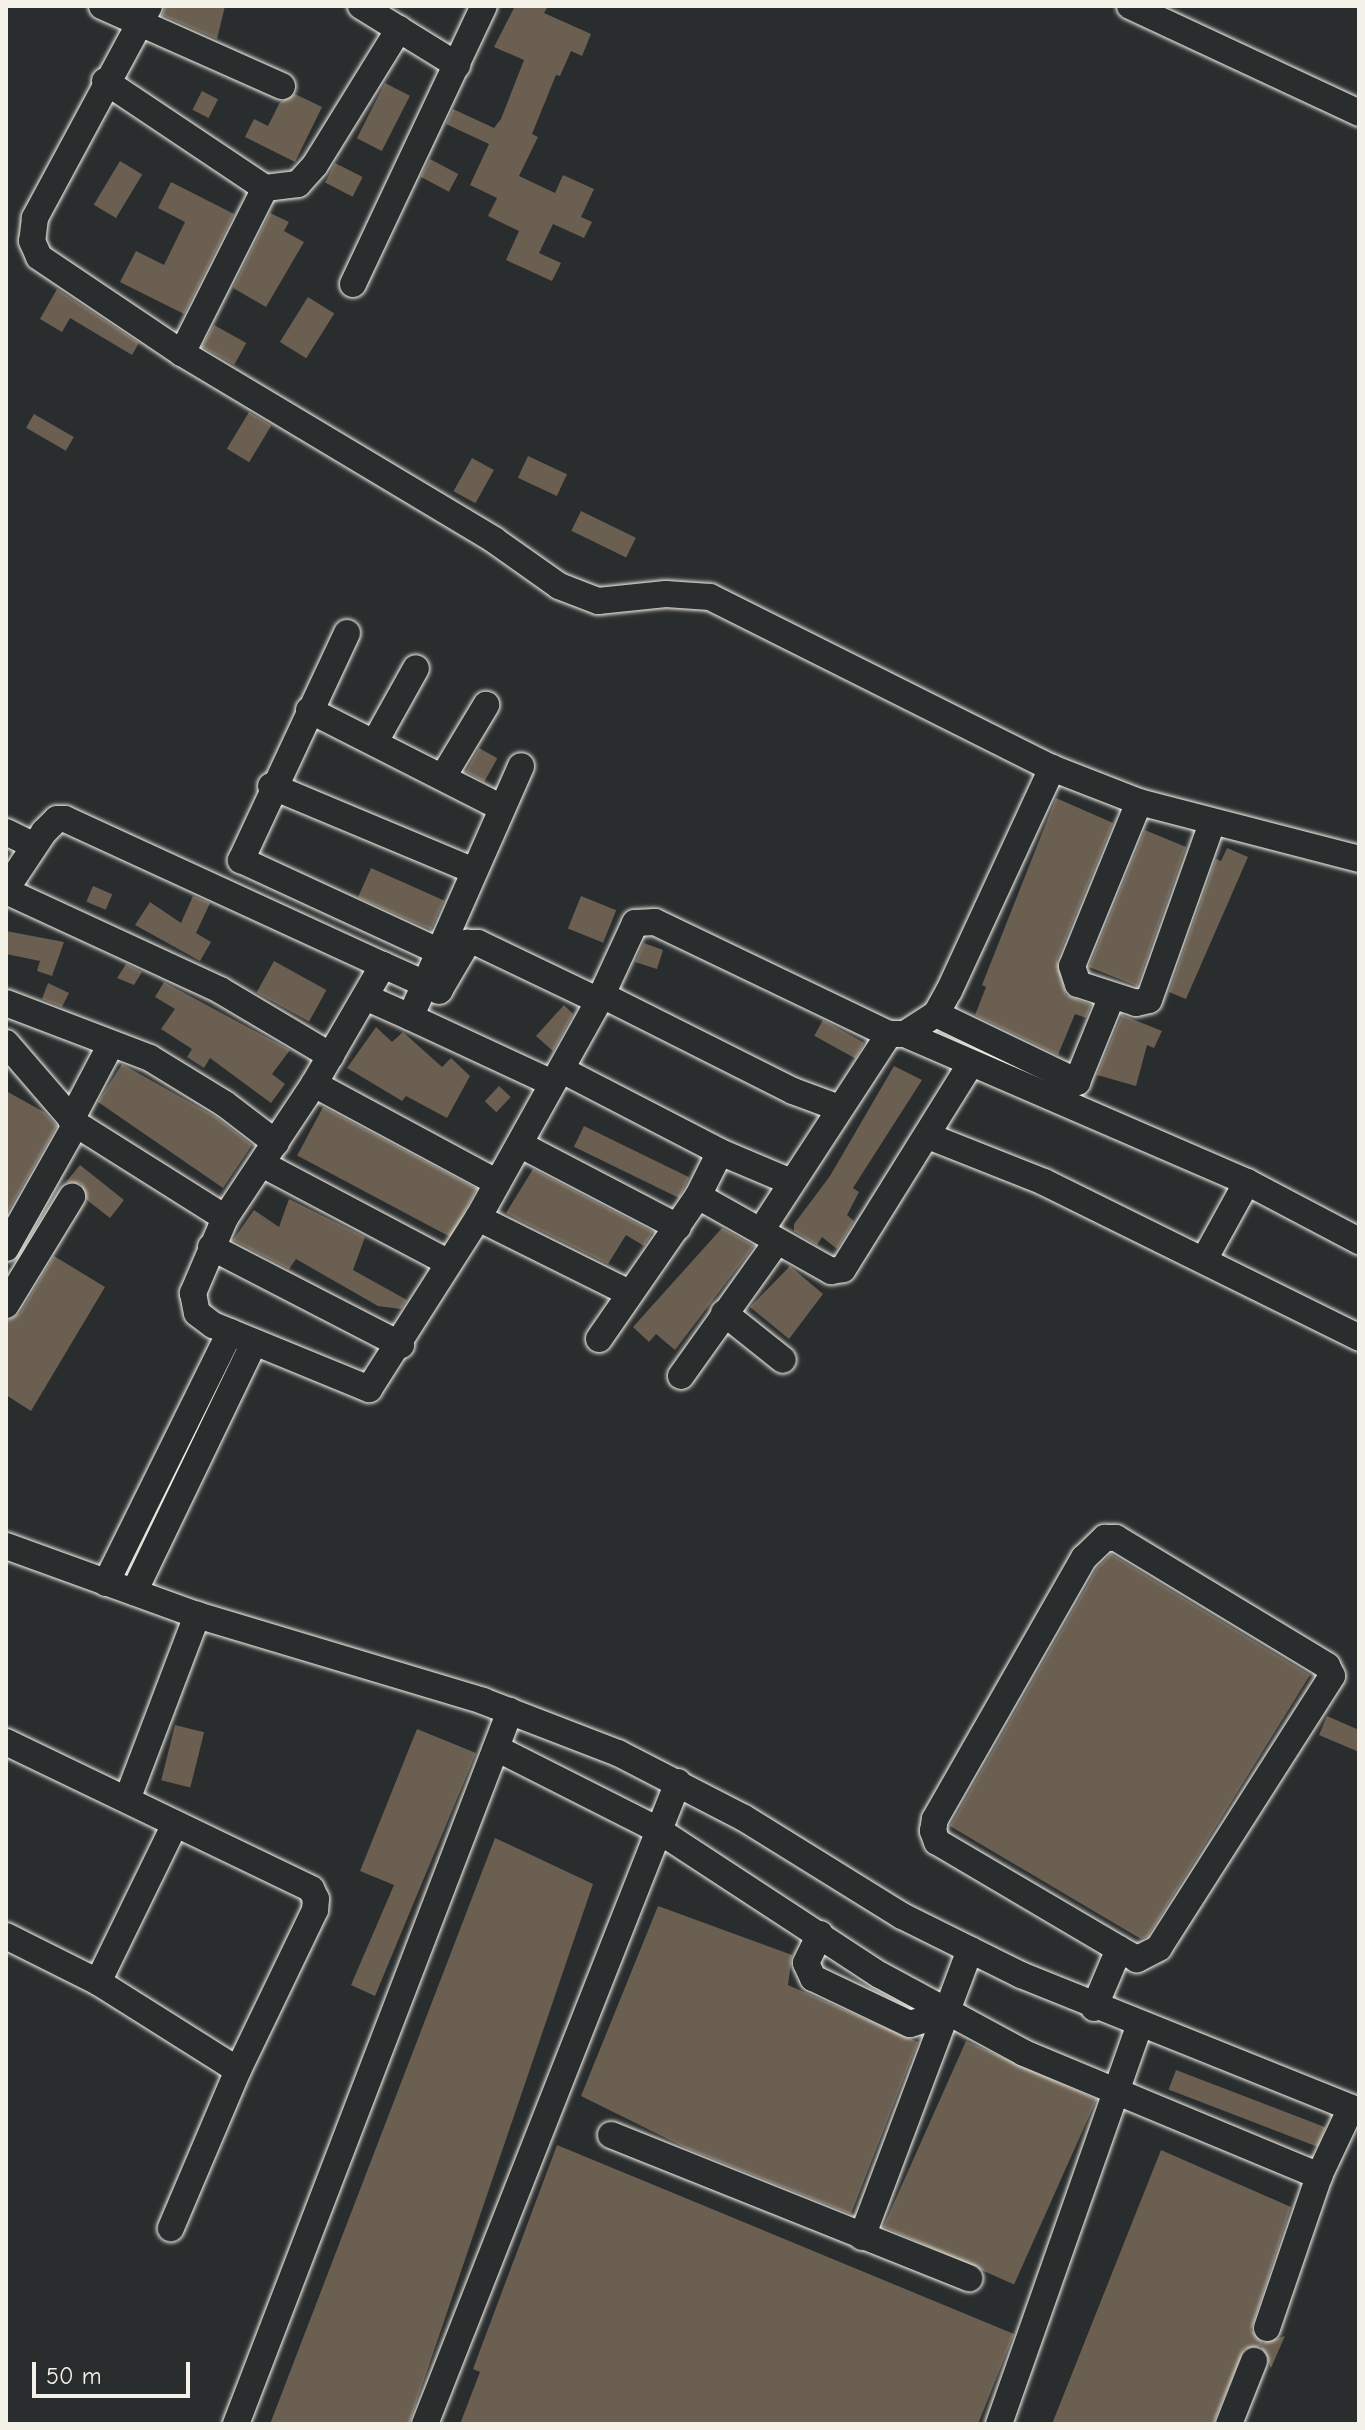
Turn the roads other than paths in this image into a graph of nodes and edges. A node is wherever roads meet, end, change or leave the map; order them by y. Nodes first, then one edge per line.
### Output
1 (102, 6) edge
2 (361, 6) edge
3 (484, 6) edge
4 (1130, 6) edge
5 (146, 13) edge
6 (399, 29) junction
7 (457, 65) junction
8 (105, 81) junction
9 (282, 86) dead end
10 (1359, 113) edge
11 (265, 188) junction
12 (353, 284) dead end
13 (182, 353) junction
14 (347, 633) dead end
15 (416, 668) dead end
16 (486, 705) dead end
17 (309, 710) junction
18 (376, 740) junction
19 (521, 766) dead end
20 (1052, 768) junction
21 (444, 775) junction
22 (271, 786) junction
23 (1139, 802) junction
24 (500, 807) junction
25 (1212, 823) junction
26 (6, 832) edge
27 (33, 845) junction
28 (1359, 859) edge
29 (472, 870) junction
30 (6, 890) edge
31 (440, 952) junction
32 (383, 965) junction
33 (432, 987) junction
34 (1112, 996) junction
35 (365, 997) junction
36 (600, 998) junction
37 (6, 1003) edge
38 (936, 1014) junction
39 (418, 1020) junction
40 (897, 1034) junction
41 (6, 1043) edge
42 (111, 1044) junction
43 (331, 1056) junction
44 (970, 1065) junction
45 (557, 1076) junction
46 (314, 1084) junction
47 (839, 1108) junction
48 (73, 1122) junction
49 (928, 1136) junction
50 (521, 1145) junction
51 (720, 1152) junction
52 (269, 1154) junction
53 (496, 1182) junction
54 (791, 1182) junction
55 (1247, 1182) junction
56 (698, 1196) junction
57 (72, 1197) dead end
58 (225, 1218) junction
59 (478, 1218) junction
60 (678, 1227) junction
61 (769, 1236) junction
62 (1359, 1241) edge
63 (211, 1247) junction
64 (6, 1248) edge
65 (1205, 1258) junction
66 (447, 1262) junction
67 (627, 1292) junction
68 (6, 1305) edge
69 (724, 1313) junction
70 (242, 1338) junction
71 (1359, 1338) edge
72 (599, 1339) dead end
73 (401, 1345) junction
74 (783, 1360) dead end
75 (681, 1376) dead end
76 (169, 1451) junction
77 (194, 1464) junction
78 (6, 1546) edge
79 (106, 1583) junction
80 (134, 1592) junction
81 (197, 1615) junction
82 (510, 1711) junction
83 (6, 1742) edge
84 (496, 1748) junction
85 (678, 1782) junction
86 (128, 1797) junction
87 (175, 1824) junction
88 (658, 1830) junction
89 (820, 1934) junction
90 (6, 1936) edge
91 (1119, 1949) junction
92 (970, 1950) junction
93 (98, 1982) junction
94 (1094, 2008) junction
95 (949, 2012) junction
96 (1139, 2026) junction
97 (238, 2070) junction
98 (1119, 2090) junction
99 (1355, 2110) edge
100 (611, 2135) dead end
101 (1319, 2176) junction
102 (171, 2228) dead end
103 (862, 2237) junction
104 (969, 2278) dead end
105 (1267, 2328) dead end
106 (1254, 2361) dead end
107 (236, 2424) edge
108 (425, 2424) edge
109 (999, 2424) edge
110 (1229, 2424) edge

1 - 5 street
2 - 6 street
3 - 7 street
4 - 10 street
5 - 8 street
5 - 9 street
6 - 7 street
6 - 11 street
7 - 12 street
8 - 11 street
8 - 13 street
11 - 13 street
13 - 20 street
14 - 17 street
15 - 18 street
16 - 21 street
17 - 18 street
17 - 22 street
18 - 21 street
19 - 24 street
20 - 23 street
20 - 38 street
21 - 24 street
22 - 29 street
22 - 31 street
23 - 25 street
23 - 34 street
24 - 29 street
25 - 28 street
25 - 34 street
26 - 27 street
27 - 30 street
27 - 32 street
29 - 31 street
30 - 43 street
31 - 33 street
32 - 33 street
32 - 35 street
33 - 36 street
33 - 39 street
34 - 38 street
35 - 39 street
35 - 43 street
36 - 40 street
36 - 45 street
36 - 47 street
37 - 42 street
38 - 40 street
39 - 45 street
40 - 44 street
40 - 47 street
41 - 48 street
42 - 48 street
42 - 52 street
43 - 46 street
44 - 49 street
44 - 55 street
45 - 50 street
45 - 51 street
46 - 52 street
46 - 53 street
47 - 54 street
48 - 58 street
48 - 64 street
49 - 61 street
49 - 65 street
50 - 53 street
50 - 60 street
51 - 54 street
51 - 56 street
52 - 58 street
52 - 66 street
53 - 59 street
54 - 61 street
55 - 62 street
55 - 65 street
56 - 60 street
56 - 61 street
57 - 68 street
58 - 63 street
59 - 66 street
59 - 67 street
60 - 67 street
61 - 69 street
63 - 70 street
63 - 73 street
65 - 71 street
66 - 73 street
67 - 72 street
69 - 74 street
69 - 75 street
70 - 73 street
70 - 76 street
70 - 77 street
76 - 77 street
76 - 79 street
77 - 80 street
78 - 79 street
79 - 80 street
80 - 81 street
81 - 82 street
81 - 86 street
82 - 84 street
82 - 85 street
83 - 86 street
84 - 88 street
84 - 107 street
85 - 88 street
85 - 92 street
86 - 87 street
87 - 93 street
87 - 97 street
88 - 89 street
88 - 108 street
89 - 95 street
89 - 95 street
90 - 93 street
91 - 91 street
91 - 94 street
92 - 94 street
92 - 95 street
93 - 97 street
94 - 96 street
95 - 98 street
95 - 103 street
96 - 98 street
96 - 99 street
97 - 102 street
98 - 101 street
98 - 109 street
99 - 101 street
100 - 103 street
101 - 105 street
103 - 104 street
106 - 110 street

